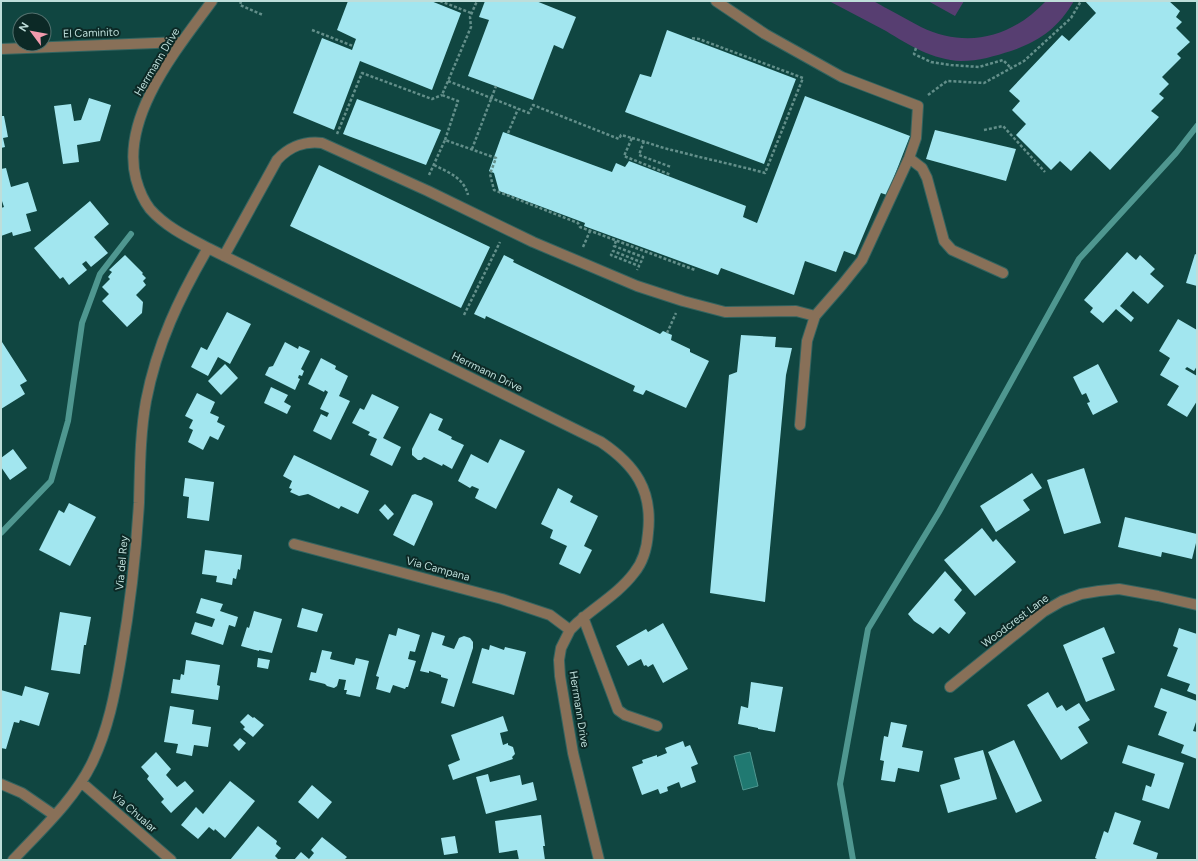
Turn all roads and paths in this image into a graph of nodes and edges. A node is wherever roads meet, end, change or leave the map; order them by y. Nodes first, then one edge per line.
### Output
1 (212, 1) edge
2 (241, 1) edge
3 (440, 1) edge
4 (477, 1) edge
5 (716, 1) edge
6 (1081, 1) edge
7 (471, 13) junction
8 (263, 15) dead end
9 (312, 30) dead end
10 (690, 38) dead end
11 (181, 42) junction
12 (354, 46) dead end
13 (916, 48) dead end
14 (1, 49) edge
15 (1011, 68) junction
16 (448, 81) junction
17 (496, 86) dead end
18 (442, 95) junction
19 (491, 98) junction
20 (918, 106) junction
21 (518, 109) junction
22 (984, 130) dead end
23 (508, 133) dead end
24 (632, 138) junction
25 (445, 140) junction
26 (644, 141) junction
27 (332, 147) junction
28 (472, 149) junction
29 (909, 158) junction
30 (434, 165) junction
31 (671, 168) dead end
32 (1045, 172) dead end
33 (671, 175) dead end
34 (424, 189) junction
35 (468, 210) junction
36 (506, 229) junction
37 (616, 241) junction
38 (208, 248) junction
39 (224, 256) junction
40 (695, 270) dead end
41 (1002, 273) dead end
42 (632, 283) junction
43 (682, 300) junction
44 (464, 315) dead end
45 (815, 316) junction
46 (667, 333) dead end
47 (800, 425) dead end
48 (294, 544) dead end
49 (1197, 605) edge
50 (584, 617) junction
51 (570, 630) junction
52 (950, 687) dead end
53 (657, 726) dead end
54 (81, 782) junction
55 (1, 784) edge
56 (54, 815) junction
57 (13, 860) edge
58 (171, 860) edge
59 (599, 860) edge

1 - 11 street, Herrmann Drive
2 - 8 path
3 - 7 path
4 - 7 path
5 - 20 street
6 - 15 path
7 - 16 path
9 - 12 path
10 - 26 path
11 - 14 street, El Caminito
11 - 38 street, Herrmann Drive
13 - 15 path
15 - 20 path
16 - 18 path
16 - 19 path
17 - 19 path
18 - 25 path
18 - 27 path
19 - 21 path
19 - 28 path
20 - 29 street
21 - 23 path
21 - 24 path
22 - 32 path
24 - 26 path
24 - 33 path
25 - 28 path
25 - 30 path
26 - 31 path
27 - 34 street
27 - 39 street
28 - 37 path
29 - 41 street
29 - 45 street
30 - 34 path
30 - 35 path
34 - 35 street
35 - 36 street
36 - 42 street
36 - 44 path
37 - 40 path
37 - 42 path
38 - 39 street, Herrmann Drive
38 - 54 street, Via del Rey
39 - 50 street, Herrmann Drive
42 - 43 street
43 - 45 street
43 - 46 path
45 - 47 street
48 - 51 street, Via Campana
49 - 52 street, Woodcrest Lane
50 - 51 street, Herrmann Drive
50 - 53 street
51 - 59 street, Herrmann Drive
54 - 56 street, Via del Rey
54 - 58 street, Via Chualar
55 - 56 street
56 - 57 street, Via del Rey

